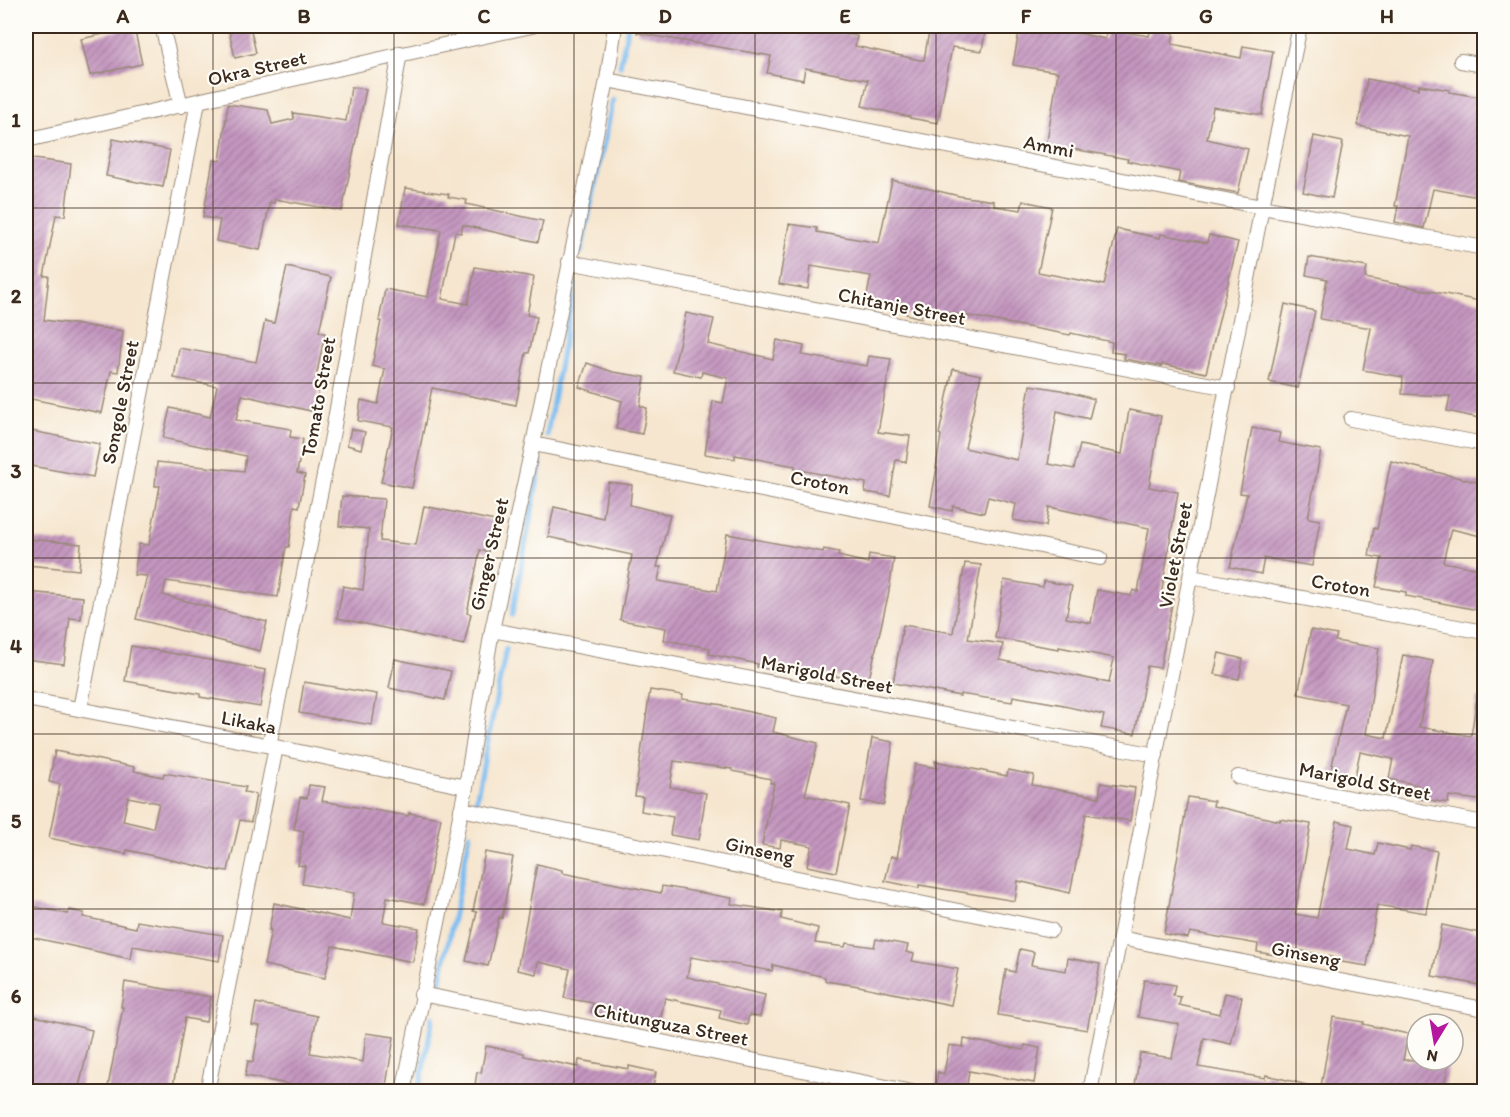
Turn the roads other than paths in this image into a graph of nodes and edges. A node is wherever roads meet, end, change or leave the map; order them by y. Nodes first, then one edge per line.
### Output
1 (162, 26) edge
2 (532, 26) edge
3 (615, 26) edge
4 (1300, 26) edge
5 (400, 53) junction
6 (1461, 61) dead end
7 (1485, 65) edge
8 (607, 80) junction
9 (198, 102) junction
10 (181, 106) junction
11 (26, 140) edge
12 (1262, 207) junction
13 (1485, 248) edge
14 (569, 262) junction
15 (1227, 388) junction
16 (1351, 418) dead end
17 (533, 444) junction
18 (1485, 444) edge
19 (1100, 558) dead end
20 (1191, 578) junction
21 (492, 630) junction
22 (1485, 632) edge
23 (26, 701) edge
24 (80, 709) junction
25 (273, 747) junction
26 (1156, 755) junction
27 (1238, 777) dead end
28 (466, 787) junction
29 (461, 809) junction
30 (1485, 823) edge
31 (1051, 930) dead end
32 (1120, 938) junction
33 (422, 994) junction
34 (1485, 1009) edge
35 (207, 1092) edge
36 (403, 1092) edge
37 (912, 1092) edge
38 (1089, 1092) edge

1 - 10 street
2 - 5 street, Okra Street
3 - 8 street, Ginger Street
4 - 12 street, Violet Street
5 - 9 street, Okra Street
5 - 25 street, Tomato Street
6 - 7 street
8 - 12 street, Ammi
8 - 14 street, Ginger Street
9 - 10 street, Okra Street
9 - 24 street, Songole Street
10 - 11 street, Okra Street
12 - 13 street, Ammi
12 - 15 street, Violet Street
14 - 15 street, Chitanje Street
14 - 17 street, Ginger Street
15 - 20 street, Violet Street
16 - 18 street
17 - 19 street, Croton
17 - 21 street, Ginger Street
20 - 22 street, Croton
20 - 26 street, Violet Street
21 - 26 street, Marigold Street
21 - 28 street, Ginger Street
23 - 24 street, Likaka
24 - 25 street, Likaka
25 - 28 street, Likaka
25 - 35 street, Tomato Street
26 - 32 street, Violet Street
27 - 30 street, Marigold Street
28 - 29 street, Ginger Street
29 - 31 street, Ginseng
29 - 33 street, Ginger Street
32 - 34 street, Ginseng
32 - 38 street, Violet Street
33 - 36 street, Ginger Street
33 - 37 street, Chitunguza Street

